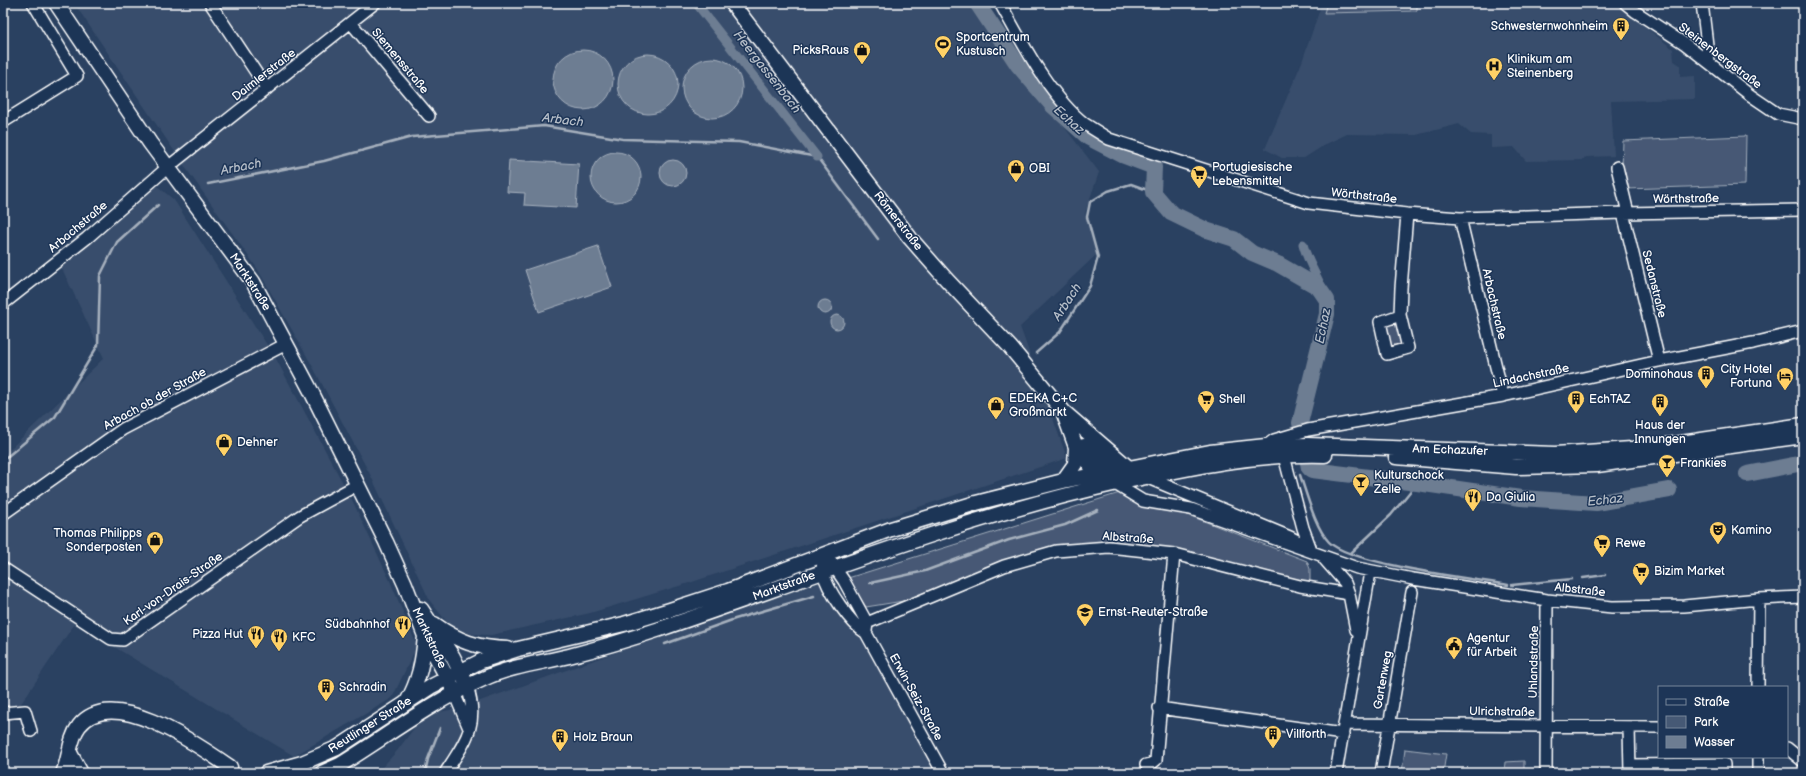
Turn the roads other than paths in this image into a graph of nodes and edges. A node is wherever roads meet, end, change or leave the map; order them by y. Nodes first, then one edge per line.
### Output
1 (32, 3) edge
2 (56, 3) edge
3 (210, 3) edge
4 (375, 3) edge
5 (732, 3) edge
6 (1000, 3) edge
7 (1626, 3) edge
8 (1702, 3) edge
9 (351, 23) junction
10 (1709, 62) junction
11 (267, 89) junction
12 (429, 116) dead end
13 (1803, 119) edge
14 (3, 122) edge
15 (168, 167) junction
16 (1617, 167) dead end
17 (1803, 210) edge
18 (1626, 213) junction
19 (1407, 214) junction
20 (1460, 218) junction
21 (3, 304) edge
22 (1400, 315) dead end
23 (1803, 331) edge
24 (286, 344) junction
25 (1659, 361) junction
26 (1503, 396) junction
27 (1063, 411) junction
28 (1803, 425) edge
29 (1071, 432) junction
30 (1803, 436) edge
31 (1076, 447) junction
32 (1289, 448) junction
33 (1310, 450) junction
34 (1111, 453) junction
35 (1155, 464) junction
36 (1097, 474) junction
37 (1128, 476) junction
38 (1063, 481) junction
39 (357, 485) junction
40 (3, 514) edge
41 (1303, 528) junction
42 (1290, 536) junction
43 (1310, 547) junction
44 (824, 554) junction
45 (1174, 554) junction
46 (1322, 557) junction
47 (3, 568) edge
48 (1357, 568) junction
49 (829, 570) junction
50 (1370, 572) junction
51 (405, 584) junction
52 (1412, 592) dead end
53 (1349, 594) junction
54 (1803, 597) edge
55 (1759, 599) junction
56 (1547, 600) junction
57 (428, 620) junction
58 (866, 628) junction
59 (425, 636) junction
60 (1358, 638) junction
61 (518, 649) junction
62 (460, 671) junction
63 (447, 678) junction
64 (1758, 686) edge
65 (460, 690) junction
66 (406, 702) junction
67 (1159, 708) junction
68 (3, 713) edge
69 (1389, 724) junction
70 (1546, 726) junction
71 (1629, 727) junction
72 (1658, 727) edge
73 (1344, 729) junction
74 (31, 731) dead end
75 (1788, 749) edge
76 (70, 753) junction
77 (1758, 758) edge
78 (1803, 761) edge
79 (1146, 765) dead end
80 (230, 767) dead end
81 (1694, 768) edge
82 (1724, 768) edge
83 (1630, 769) edge
84 (270, 772) edge
85 (64, 773) edge
86 (81, 773) edge
87 (323, 773) edge
88 (445, 773) edge
89 (943, 773) edge
90 (1336, 773) edge
91 (1381, 773) edge
92 (1546, 773) edge
93 (1758, 773) edge

1 - 14 street
2 - 15 main road, Marktstraße
3 - 11 street
4 - 9 street, Daimlerstraße
5 - 27 main road, Römerstraße
6 - 19 street, Wörthstraße
7 - 10 street, Steinenbergstraße
8 - 10 street
9 - 11 street, Daimlerstraße
9 - 12 street, Siemensstraße
10 - 13 street, Steinenbergstraße
11 - 15 street, Daimlerstraße
15 - 21 street, Arbachstraße
15 - 24 main road, Marktstraße
16 - 18 street, Sedanstraße
17 - 18 street, Wörthstraße
18 - 20 street, Wörthstraße
18 - 25 street, Sedanstraße
19 - 20 street, Wörthstraße
19 - 22 street
20 - 26 street, Arbachstraße
23 - 25 street, Lindachstraße
24 - 39 main road, Marktstraße
24 - 40 street, Arbach ob der Straße
25 - 26 street, Lindachstraße
26 - 32 street, Lindachstraße
27 - 29 main road, Römerstraße
27 - 34 main road
28 - 33 main road, Am Echazufer
29 - 31 main road, Römerstraße
29 - 37 main road, Römerstraße
30 - 33 main road, Am Echazufer
31 - 36 main road, Römerstraße
31 - 38 main road
32 - 33 main road, Am Echazufer
32 - 35 main road, Am Echazufer
32 - 37 main road, Am Echazufer
32 - 41 street
34 - 35 main road
34 - 37 main road
35 - 37 main road, Am Echazufer
36 - 37 main road, Am Echazufer
36 - 38 main road, Marktstraße
37 - 42 street, Albstraße
37 - 46 street, Albstraße
37 - 49 main road, Marktstraße
38 - 44 main road, Marktstraße
39 - 47 street, Karl-von-Drais-Straße
39 - 51 main road, Marktstraße
41 - 42 street
41 - 43 street
42 - 43 street, Albstraße
43 - 48 street, Albstraße
44 - 49 street, Erwin-Seiz-Straße
44 - 61 main road, Marktstraße
45 - 53 street, Albstraße
45 - 58 street, Albstraße
45 - 67 street
46 - 48 street, Albstraße
46 - 53 street, Albstraße
48 - 50 street, Albstraße
49 - 58 street, Erwin-Seiz-Straße
49 - 58 street, Erwin-Seiz-Straße
49 - 65 main road, Marktstraße
50 - 56 street, Albstraße
50 - 60 street
51 - 57 main road, Marktstraße
51 - 59 main road, Marktstraße
52 - 69 street, Gartenweg
53 - 60 street
54 - 55 street, Albstraße
55 - 56 street, Albstraße
55 - 64 street
56 - 70 street, Uhlandstraße
57 - 61 main road
57 - 62 main road, Marktstraße
58 - 89 street, Erwin-Seiz-Straße
59 - 63 main road, Marktstraße
59 - 66 main road
60 - 73 street
61 - 62 main road, Marktstraße
62 - 63 main road, Marktstraße
62 - 65 main road
63 - 65 main road
63 - 66 main road, Reutlinger Straße
65 - 87 main road, Reutlinger Straße
65 - 88 street
66 - 84 main road, Reutlinger Straße
67 - 73 street, Ulrichstraße
67 - 79 street
68 - 74 street
69 - 70 street, Ulrichstraße
69 - 73 street, Ulrichstraße
69 - 91 street, Gartenweg
70 - 71 street, Ulrichstraße
70 - 92 street, Uhlandstraße
71 - 72 street, Ulrichstraße
71 - 83 street
73 - 90 street
75 - 78 street
76 - 80 main road
76 - 85 main road
76 - 86 main road
77 - 93 street
81 - 82 street
81 - 83 street

